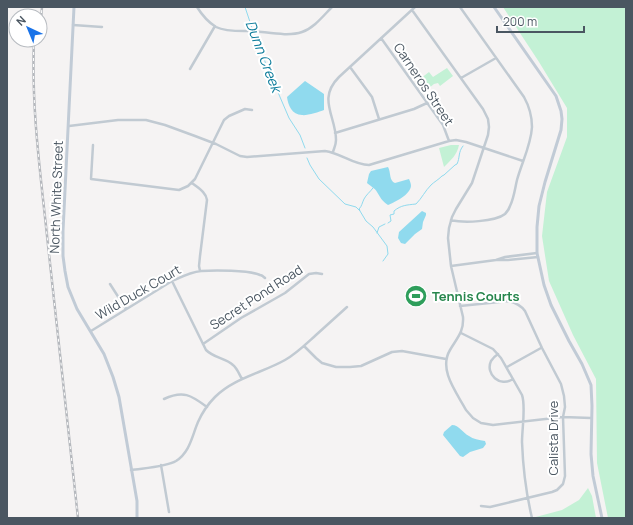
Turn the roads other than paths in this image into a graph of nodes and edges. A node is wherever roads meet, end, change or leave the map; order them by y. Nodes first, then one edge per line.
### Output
1 (74, 7) edge
2 (197, 7) edge
3 (332, 7) edge
4 (415, 7) edge
5 (460, 7) edge
6 (494, 7) edge
7 (412, 10) junction
8 (73, 25) junction
9 (215, 26) junction
10 (102, 27) dead end
11 (381, 38) junction
12 (496, 58) junction
13 (350, 67) junction
14 (190, 69) dead end
15 (461, 78) junction
16 (427, 103) junction
17 (252, 110) dead end
18 (380, 119) junction
19 (69, 126) junction
20 (335, 133) junction
21 (449, 141) junction
22 (213, 143) junction
23 (93, 145) dead end
24 (484, 148) junction
25 (333, 152) junction
26 (522, 161) junction
27 (192, 183) junction
28 (451, 220) junction
29 (537, 253) junction
30 (538, 257) junction
31 (496, 260) junction
32 (451, 266) junction
33 (200, 271) junction
34 (322, 274) dead end
35 (265, 278) dead end
36 (172, 282) junction
37 (110, 284) dead end
38 (460, 306) junction
39 (348, 307) dead end
40 (126, 309) junction
41 (90, 331) junction
42 (461, 333) junction
43 (203, 344) junction
44 (304, 346) junction
45 (542, 348) junction
46 (498, 354) junction
47 (446, 359) junction
48 (506, 367) junction
49 (242, 379) junction
50 (513, 380) junction
51 (164, 399) dead end
52 (206, 407) junction
53 (563, 417) junction
54 (591, 418) junction
55 (523, 421) junction
56 (161, 465) junction
57 (132, 470) junction
58 (528, 499) junction
59 (481, 506) dead end
60 (169, 512) dead end
61 (137, 518) edge
62 (532, 518) edge
63 (602, 518) edge

1 - 8 main road, North White Street
2 - 9 street
3 - 9 street
4 - 7 street
5 - 12 street
6 - 29 main road
7 - 11 street
7 - 15 street
8 - 10 street
8 - 19 main road, North White Street
9 - 14 street
11 - 13 street
11 - 16 street, Carneros Street
12 - 15 street
12 - 26 street
13 - 18 street
13 - 20 street
15 - 24 street
16 - 18 street
16 - 21 street, Carneros Street
17 - 22 street
18 - 20 street
19 - 22 street
19 - 41 main road, North White Street
20 - 25 street
21 - 24 street
21 - 25 street
22 - 25 street
22 - 27 street
23 - 27 street
24 - 26 street
24 - 28 street
26 - 28 street
27 - 33 street
28 - 32 street
29 - 30 main road
29 - 31 street
30 - 31 street
30 - 54 main road
31 - 32 street
32 - 38 street
33 - 35 street, Wild Duck Court
33 - 36 street, Wild Duck Court
34 - 43 street, Secret Pond Road
36 - 40 street, Wild Duck Court
36 - 43 street
37 - 40 street
38 - 42 street
38 - 45 street, Calista Drive
39 - 44 street
40 - 41 street, Wild Duck Court
41 - 57 main road, North White Street
42 - 46 street
42 - 47 street
43 - 49 street
44 - 47 street
44 - 49 street
45 - 48 street
45 - 53 street, Calista Drive
46 - 48 street
46 - 50 street
47 - 55 street
48 - 50 street
49 - 52 street
50 - 55 street
51 - 52 street
52 - 56 street
53 - 54 street
53 - 55 street
53 - 58 street, Calista Drive
54 - 63 main road
55 - 58 street
56 - 57 street
56 - 60 street
57 - 61 main road, North White Street
58 - 59 street, Calista Drive
58 - 62 street

